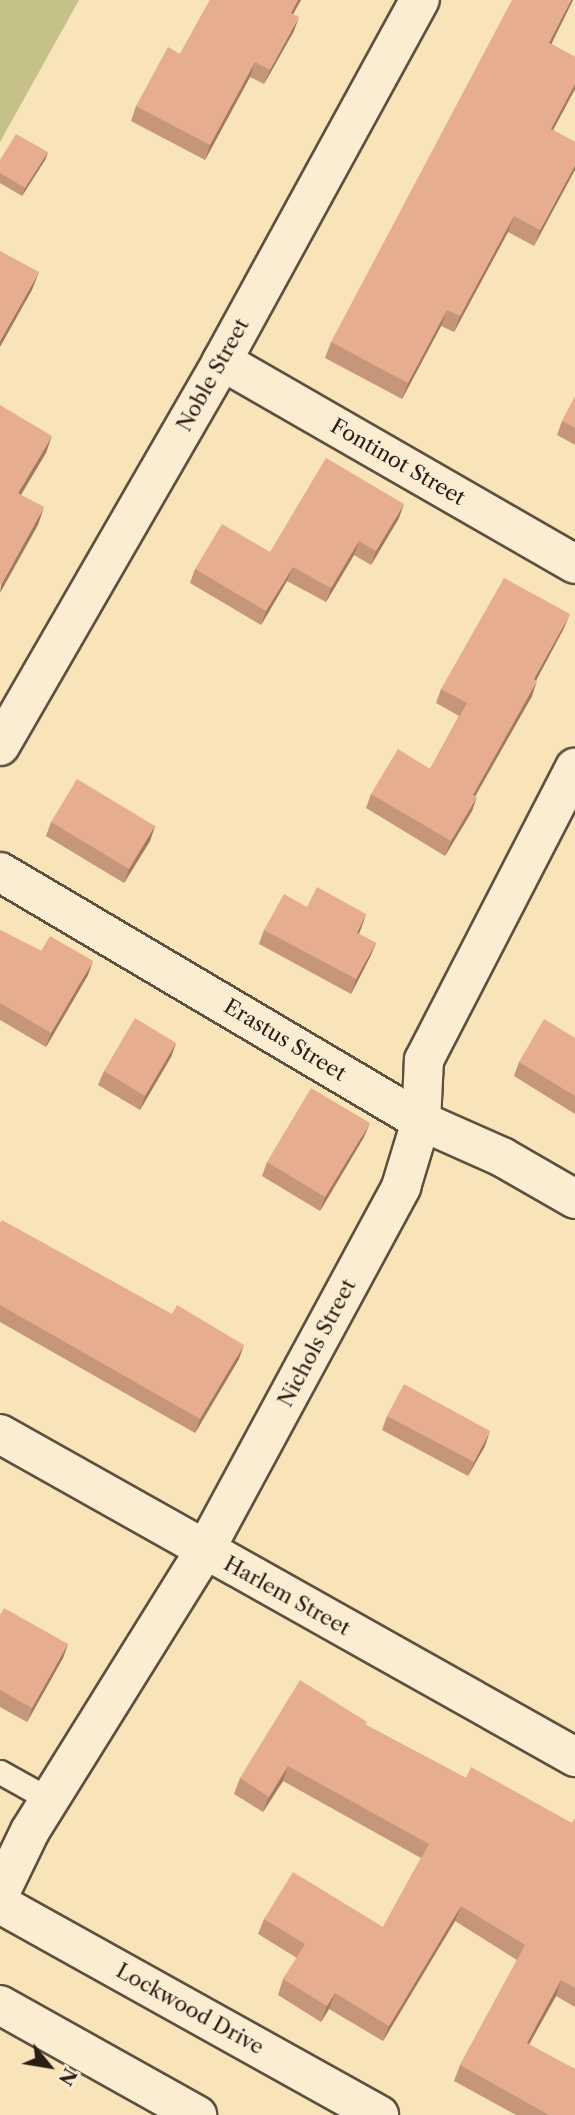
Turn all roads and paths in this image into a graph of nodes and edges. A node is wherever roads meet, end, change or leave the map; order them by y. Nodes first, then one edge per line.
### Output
1 (420, 0) edge
2 (222, 361) junction
3 (575, 564) edge
4 (0, 746) edge
5 (575, 768) edge
6 (0, 872) edge
7 (421, 1121) junction
8 (575, 1199) edge
9 (0, 1434) edge
10 (205, 1550) junction
11 (575, 1757) edge
12 (0, 1772) edge
13 (50, 1800) junction
14 (0, 1894) edge
15 (0, 1904) edge
16 (0, 2005) edge
17 (197, 2115) edge
18 (379, 2115) edge

1 - 2 street, Noble Street
2 - 3 street, Fontinot Street
2 - 4 street, Noble Street
5 - 7 street, Nichols Street
6 - 7 street, Erastus Street
7 - 8 street, Erastus Street
7 - 10 street, Nichols Street
9 - 10 street, Harlem Street
10 - 11 street, Harlem Street
10 - 13 street, Nichols Street
12 - 13 lane
13 - 14 street, Nichols Street
15 - 18 street, Lockwood Drive
16 - 17 street

